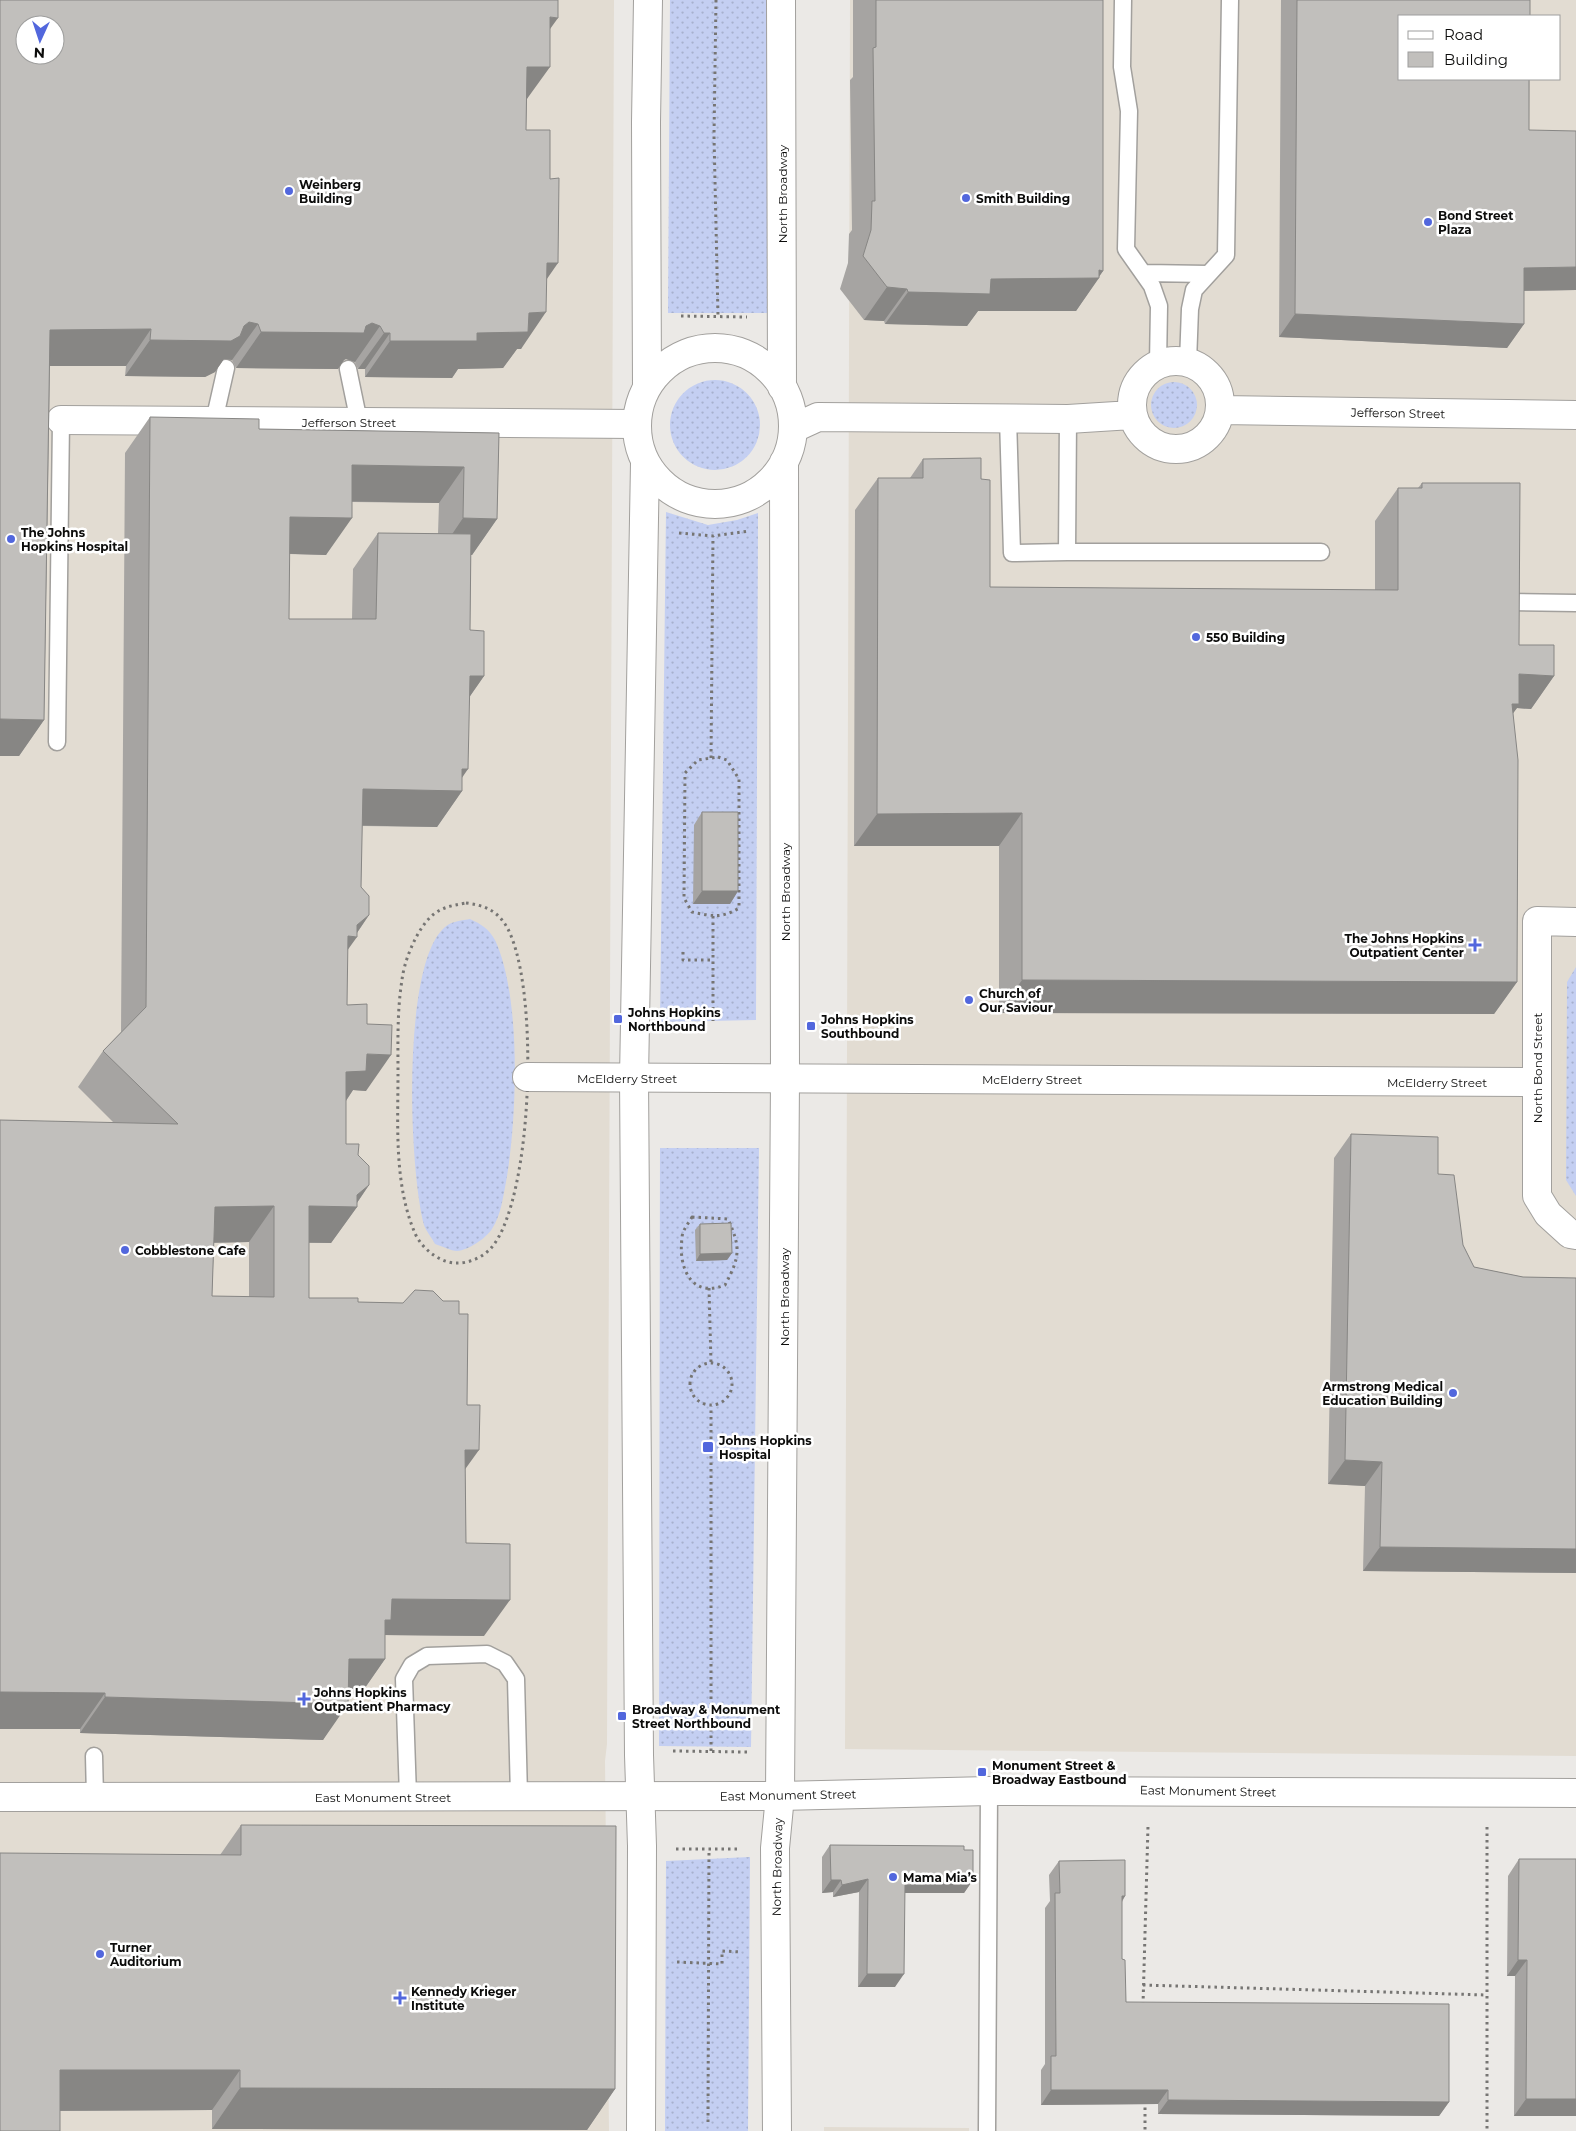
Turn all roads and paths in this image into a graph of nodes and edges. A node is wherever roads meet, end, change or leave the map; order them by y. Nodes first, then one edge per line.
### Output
1 (648, 0) edge
2 (716, 0) edge
3 (781, 0) edge
4 (1123, 0) edge
5 (1230, 0) edge
6 (1145, 273) junction
7 (1208, 274) junction
8 (671, 316) dead end
9 (718, 316) junction
10 (752, 317) dead end
11 (1188, 362) junction
12 (1158, 364) junction
13 (226, 368) edge
14 (348, 369) edge
15 (647, 386) junction
16 (782, 387) junction
17 (1220, 410) junction
18 (1132, 415) junction
19 (1576, 415) edge
20 (1008, 418) junction
21 (1068, 419) junction
22 (61, 420) joint
23 (214, 421) junction
24 (359, 422) junction
25 (636, 424) junction
26 (794, 428) junction
27 (784, 462) junction
28 (645, 463) junction
29 (754, 531) dead end
30 (676, 532) dead end
31 (713, 536) junction
32 (1067, 552) junction
33 (1321, 552) dead end
34 (1506, 602) edge
35 (1576, 602) edge
36 (57, 742) dead end
37 (711, 758) junction
38 (713, 916) junction
39 (1576, 922) edge
40 (683, 952) dead end
41 (713, 960) junction
42 (713, 1020) dead end
43 (528, 1077) junction
44 (634, 1078) junction
45 (785, 1078) junction
46 (1536, 1082) junction
47 (1576, 1235) edge
48 (709, 1288) junction
49 (711, 1363) junction
50 (711, 1406) junction
51 (669, 1751) dead end
52 (710, 1751) junction
53 (750, 1752) dead end
54 (94, 1756) dead end
55 (989, 1791) junction
56 (1149, 1791) junction
57 (1576, 1793) edge
58 (1486, 1794) junction
59 (408, 1796) junction
60 (519, 1796) junction
61 (640, 1796) junction
62 (780, 1796) junction
63 (0, 1797) edge
64 (95, 1797) junction
65 (674, 1848) dead end
66 (709, 1849) junction
67 (746, 1849) dead end
68 (749, 1953) dead end
69 (674, 1962) dead end
70 (709, 1963) junction
71 (1143, 1985) junction
72 (1487, 1995) junction
73 (1143, 2014) edge
74 (1144, 2092) edge
75 (708, 2122) dead end
76 (642, 2131) edge
77 (777, 2131) edge
78 (987, 2131) edge
79 (1145, 2131) edge
80 (1487, 2131) edge

1 - 15 main road
2 - 9 path
3 - 16 main road, North Broadway
4 - 6 lane
5 - 7 lane
6 - 7 lane
6 - 12 lane
7 - 11 lane
8 - 9 path
9 - 10 path
11 - 12 main road
11 - 17 main road
12 - 18 main road
13 - 23 lane
14 - 24 lane
15 - 16 main road
15 - 25 main road
16 - 26 main road
17 - 18 main road
17 - 19 main road, Jefferson Street
18 - 21 main road
20 - 21 main road
20 - 26 main road
20 - 32 lane
21 - 32 lane
22 - 23 main road, Jefferson Street
22 - 36 lane
23 - 24 main road, Jefferson Street
24 - 25 main road, Jefferson Street
25 - 28 main road
26 - 27 main road
27 - 28 main road
27 - 45 main road, North Broadway
28 - 44 main road
29 - 31 path
30 - 31 path
31 - 37 path
32 - 33 lane
34 - 35 lane
37 - 38 path
37 - 38 path
38 - 41 path
39 - 46 main road, North Bond Street
40 - 41 path
41 - 42 path
43 - 43 path
43 - 44 main road, McElderry Street
44 - 45 main road, McElderry Street
44 - 61 main road
45 - 46 main road, McElderry Street
45 - 62 main road, North Broadway
46 - 47 main road, North Bond Street
48 - 48 path
48 - 49 path
49 - 50 path
49 - 50 path
50 - 52 path
51 - 52 path
52 - 53 path
54 - 64 lane
55 - 56 main road, East Monument Street
55 - 62 main road, East Monument Street
55 - 78 lane
56 - 58 main road, East Monument Street
56 - 71 path
57 - 58 main road, East Monument Street
58 - 72 path
59 - 60 main road, East Monument Street
59 - 60 lane
59 - 64 main road, East Monument Street
60 - 61 main road, East Monument Street
61 - 62 main road, East Monument Street
61 - 76 main road
62 - 77 main road, North Broadway
63 - 64 main road, East Monument Street
65 - 66 path
66 - 67 path
66 - 70 path
68 - 70 path
69 - 70 path
70 - 75 path
71 - 72 path
71 - 73 path
72 - 80 path
74 - 79 path

